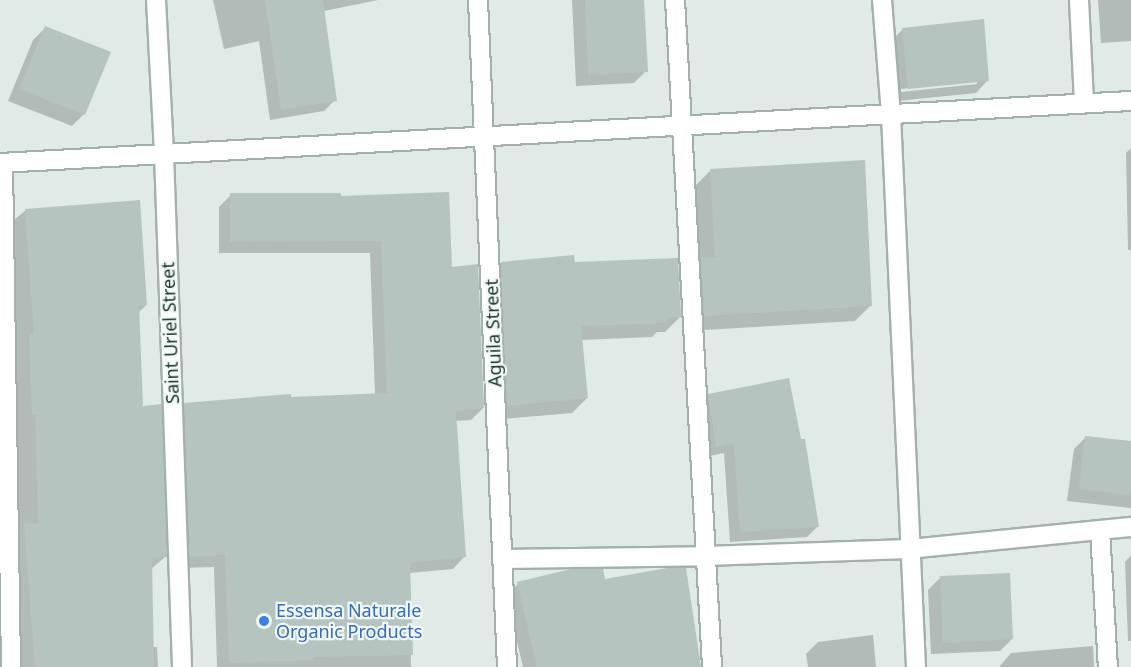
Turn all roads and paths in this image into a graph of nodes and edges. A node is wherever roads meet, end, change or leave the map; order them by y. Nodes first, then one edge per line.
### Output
1 (156, 0) edge
2 (478, 0) edge
3 (675, 0) edge
4 (882, 0) edge
5 (1078, 0) edge
6 (1131, 101) edge
7 (1084, 103) junction
8 (891, 115) junction
9 (682, 125) junction
10 (485, 138) junction
11 (164, 154) junction
12 (2, 163) edge
13 (1131, 527) edge
14 (1100, 530) junction
15 (909, 549) junction
16 (705, 556) junction
17 (502, 560) junction
18 (11, 667) edge
19 (182, 667) edge
20 (507, 667) edge
21 (712, 667) edge
22 (916, 667) edge
23 (1108, 667) edge

1 - 11 street, Saint Uriel Street
2 - 10 street, Aguila Street
3 - 9 street
4 - 8 street
5 - 7 street
6 - 7 street
7 - 8 street
8 - 9 street
8 - 15 street
9 - 10 street
9 - 16 street
10 - 11 street
10 - 17 street, Aguila Street
11 - 12 street
11 - 19 street, Saint Uriel Street
12 - 18 street
13 - 14 street
14 - 15 street
14 - 23 street
15 - 16 street
15 - 22 street
16 - 17 street
16 - 21 street
17 - 20 street, Aguila Street

